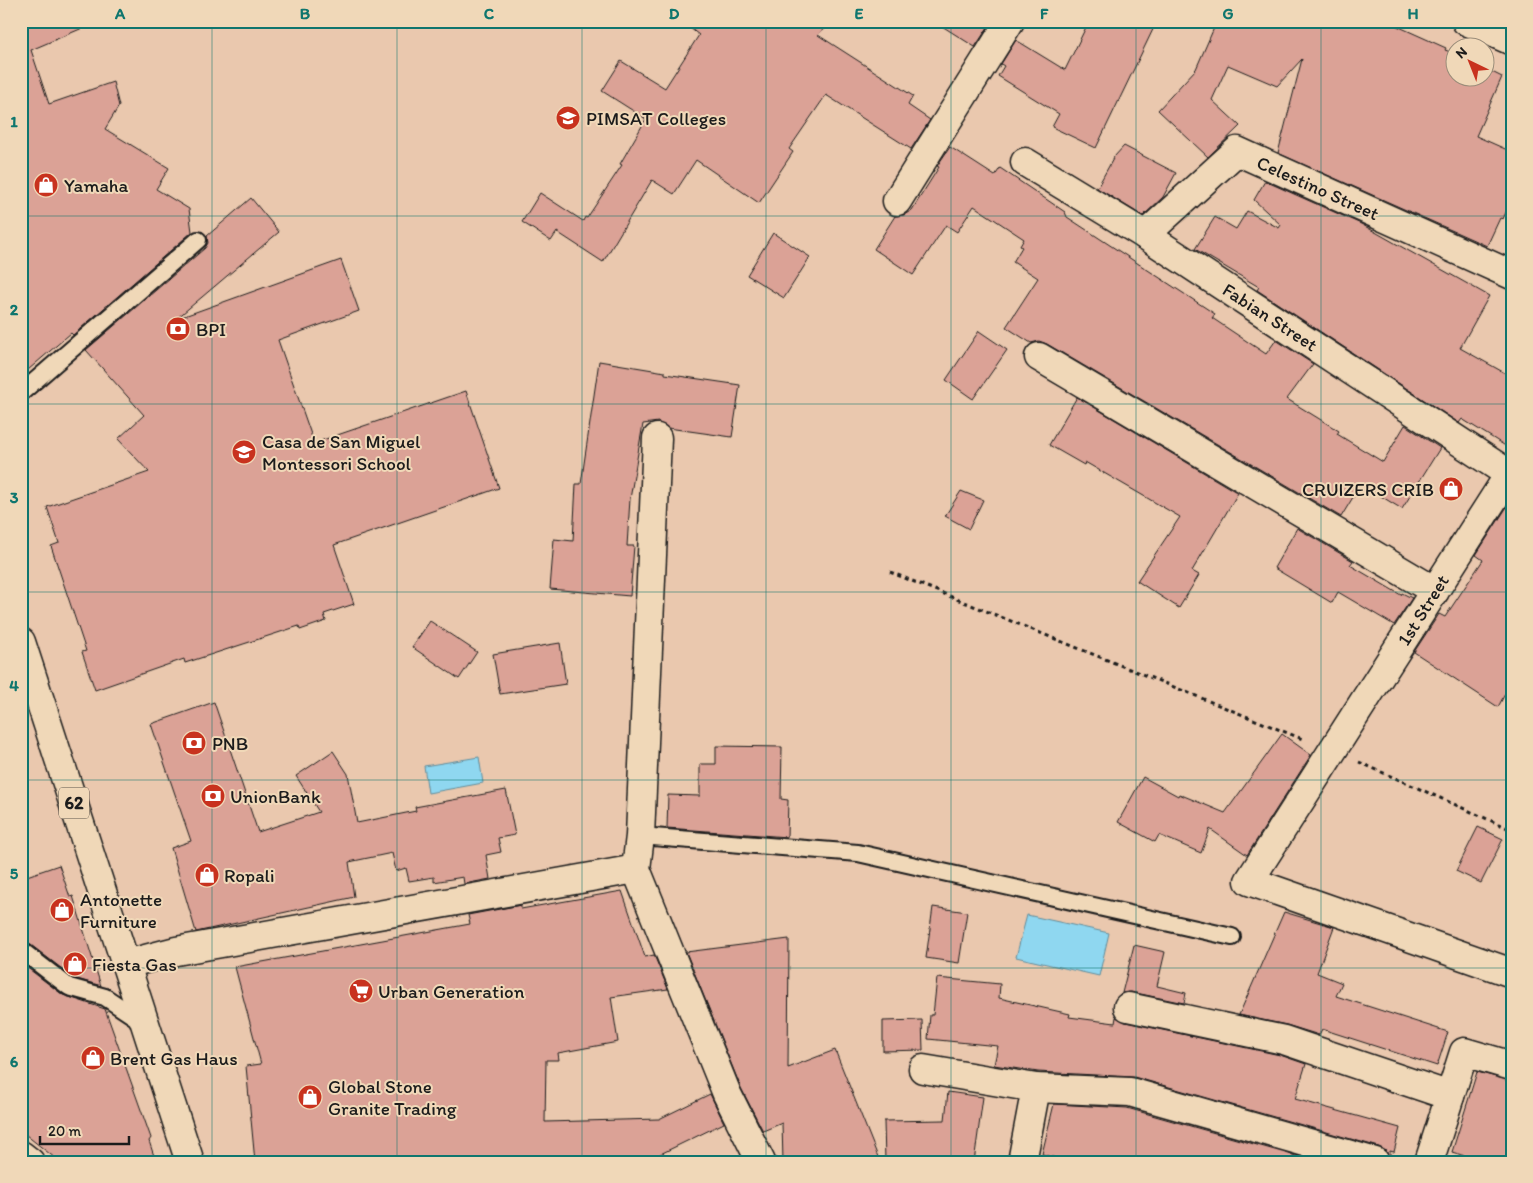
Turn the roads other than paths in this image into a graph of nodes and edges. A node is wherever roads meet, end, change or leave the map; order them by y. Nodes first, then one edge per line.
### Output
1 (1010, 21) edge
2 (1466, 21) edge
3 (1512, 41) edge
4 (1025, 162) dead end
5 (897, 201) dead end
6 (1145, 235) junction
7 (198, 240) dead end
8 (1512, 275) edge
9 (1039, 357) dead end
10 (21, 393) edge
11 (657, 438) dead end
12 (1511, 473) edge
13 (1435, 591) junction
14 (21, 642) edge
15 (640, 836) junction
16 (636, 869) junction
17 (1232, 937) dead end
18 (21, 950) edge
19 (126, 964) junction
20 (1512, 973) edge
21 (1128, 1007) dead end
22 (144, 1023) junction
23 (1512, 1066) edge
24 (923, 1069) dead end
25 (1036, 1088) junction
26 (1450, 1096) junction
27 (21, 1155) edge
28 (1024, 1161) edge
29 (30, 1162) edge
30 (190, 1162) edge
31 (761, 1162) edge
32 (1375, 1162) edge
33 (1430, 1162) edge

1 - 5 main road
2 - 3 main road
4 - 6 main road, Fabian Street
6 - 8 main road, Celestino Street
6 - 12 main road, Fabian Street
7 - 10 lane
9 - 13 main road
11 - 15 main road
12 - 13 main road, 1st Street
13 - 20 main road, 1st Street
14 - 19 main road, 62
15 - 16 main road
15 - 17 lane
16 - 19 main road
16 - 31 main road
18 - 22 lane
19 - 22 main road, 62
21 - 26 main road
22 - 30 main road, 62
23 - 26 main road
24 - 25 main road
25 - 28 main road
25 - 32 main road
26 - 33 main road
27 - 29 main road

